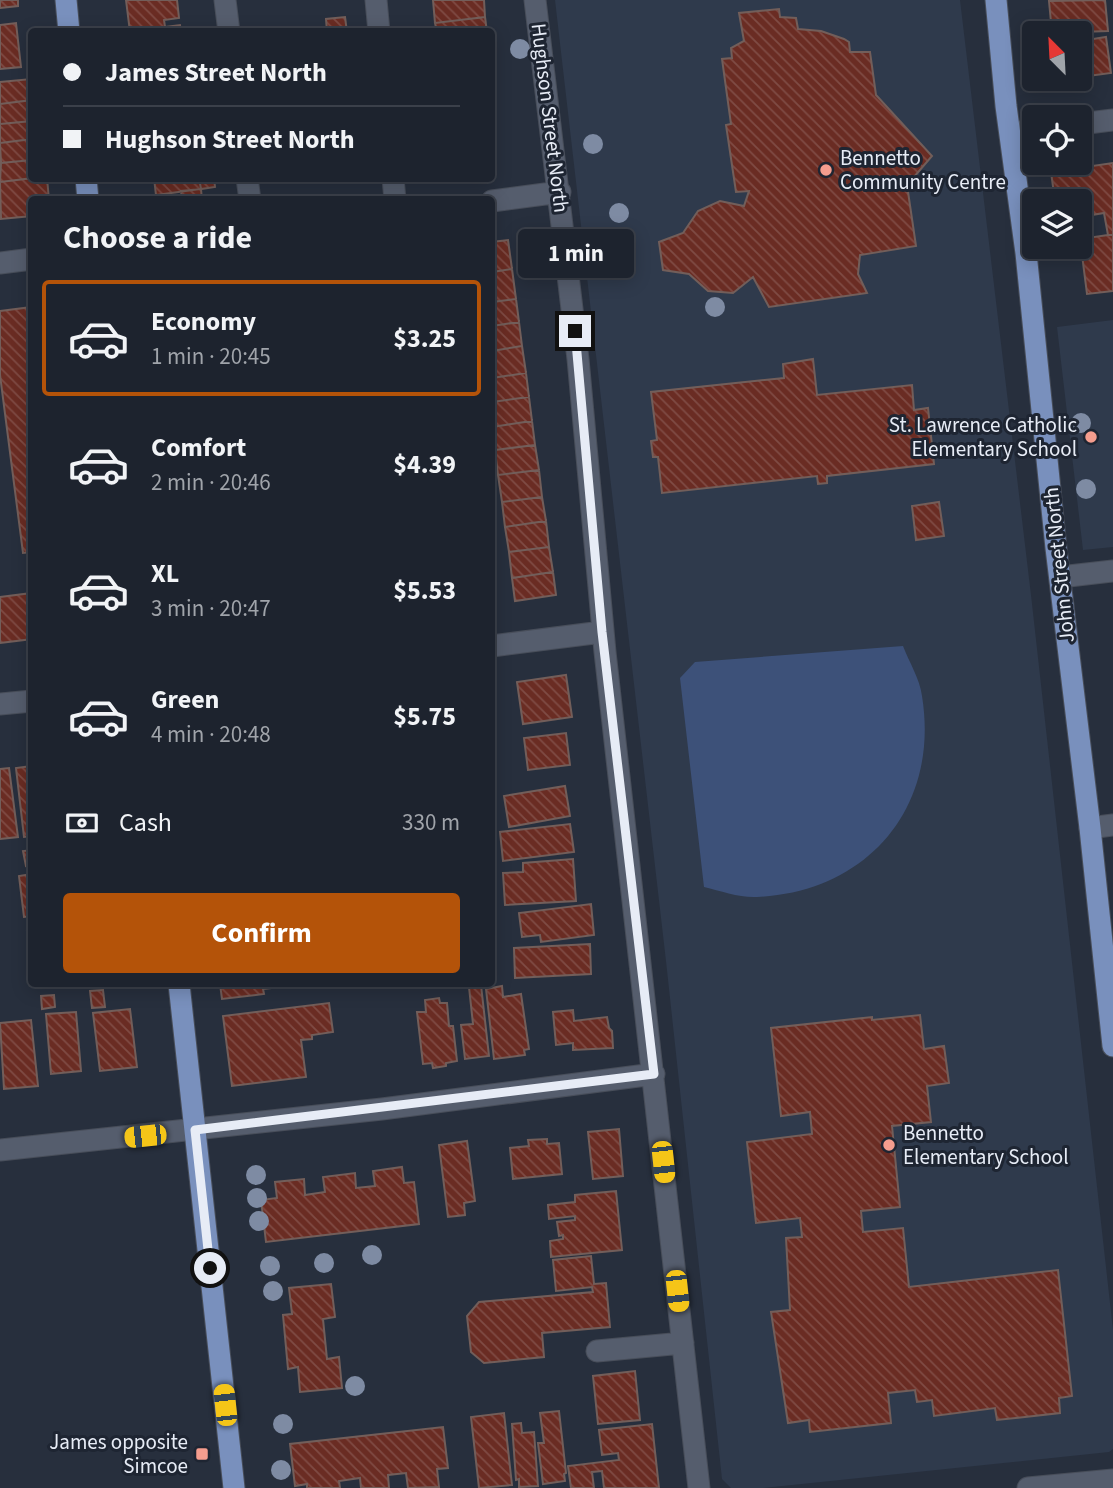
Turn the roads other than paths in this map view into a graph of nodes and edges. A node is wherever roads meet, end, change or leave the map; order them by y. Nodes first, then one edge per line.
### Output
1 (66, 0) edge
2 (225, 0) edge
3 (376, 0) edge
4 (535, 0) edge
5 (996, 0) edge
6 (69, 28) edge
7 (228, 28) edge
8 (379, 28) edge
9 (1113, 120) edge
10 (1092, 123) edge
11 (1022, 132) edge
12 (1011, 133) junction
13 (560, 192) junction
14 (495, 201) edge
15 (28, 260) edge
16 (0, 263) edge
17 (1113, 571) edge
18 (1060, 577) junction
19 (602, 632) junction
20 (495, 646) edge
21 (28, 701) edge
22 (0, 704) edge
23 (1113, 825) edge
24 (1090, 828) junction
25 (179, 987) edge
26 (1113, 1036) edge
27 (654, 1074) junction
28 (195, 1130) junction
29 (0, 1150) edge
30 (683, 1343) junction
31 (597, 1351) dead end
32 (1113, 1480) edge
33 (234, 1488) edge
34 (699, 1488) edge
35 (1028, 1488) edge

1 - 6 main road
2 - 7 street
3 - 8 street
4 - 13 street, Hughson Street North
5 - 12 main road, John Street North
9 - 10 street
11 - 12 street
12 - 18 main road, John Street North
13 - 14 street
13 - 19 street, Hughson Street North
15 - 16 street
17 - 18 street
18 - 24 main road, John Street North
19 - 20 street
19 - 27 street, Hughson Street North
21 - 22 street
23 - 24 street
24 - 26 main road, John Street North
25 - 28 main road
27 - 28 street
27 - 30 street, Hughson Street North
28 - 29 street
28 - 33 main road
30 - 31 street
30 - 34 street, Hughson Street North
32 - 35 street

